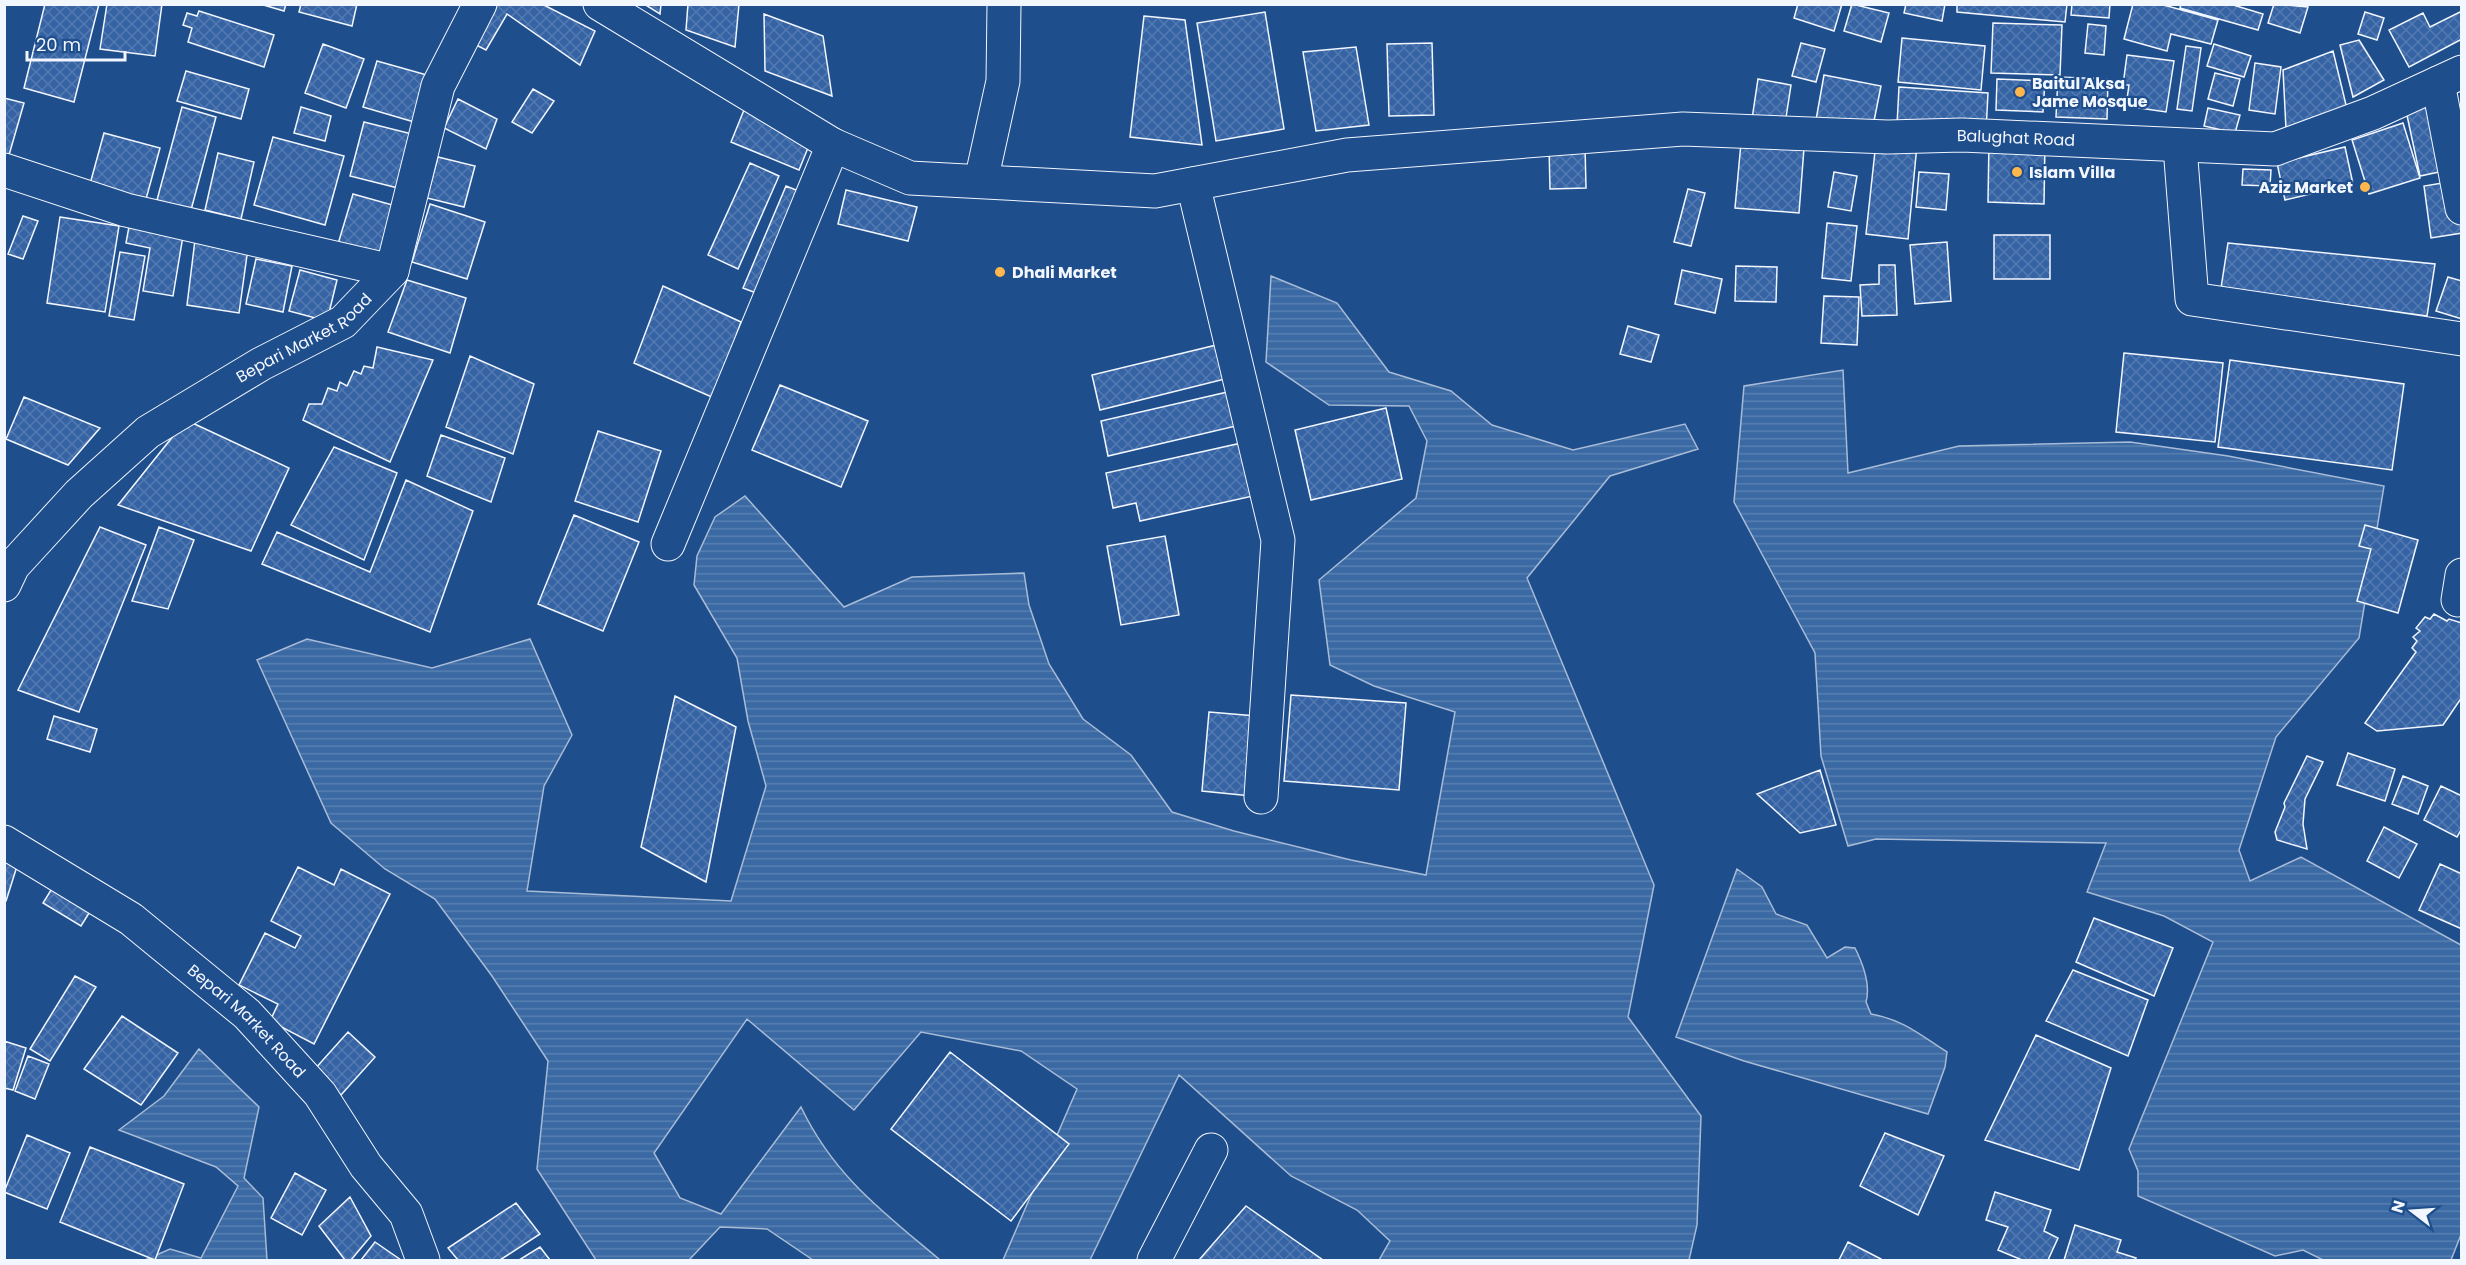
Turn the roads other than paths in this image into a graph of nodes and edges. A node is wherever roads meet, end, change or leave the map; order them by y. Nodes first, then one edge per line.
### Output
1 (480, 4) edge
2 (600, 4) edge
3 (1004, 4) edge
4 (2450, 77) edge
5 (833, 145) junction
6 (2180, 147) junction
7 (4, 170) edge
8 (981, 182) junction
9 (1193, 184) junction
10 (2462, 208) edge
11 (392, 271) junction
12 (2462, 339) edge
13 (668, 544) dead end
14 (4, 585) edge
15 (1261, 797) dead end
16 (4, 842) edge
17 (1211, 1150) dead end
18 (423, 1260) edge
19 (1154, 1260) edge

1 - 11 street, Bepari Market Road
2 - 5 street, Balughat Road
3 - 8 street
4 - 6 street, Balughat Road
4 - 10 street
5 - 8 street, Balughat Road
5 - 13 street
6 - 9 street, Balughat Road
6 - 12 street
7 - 11 street
8 - 9 street, Balughat Road
9 - 15 street
11 - 14 street, Bepari Market Road
16 - 18 street, Bepari Market Road
17 - 19 street

